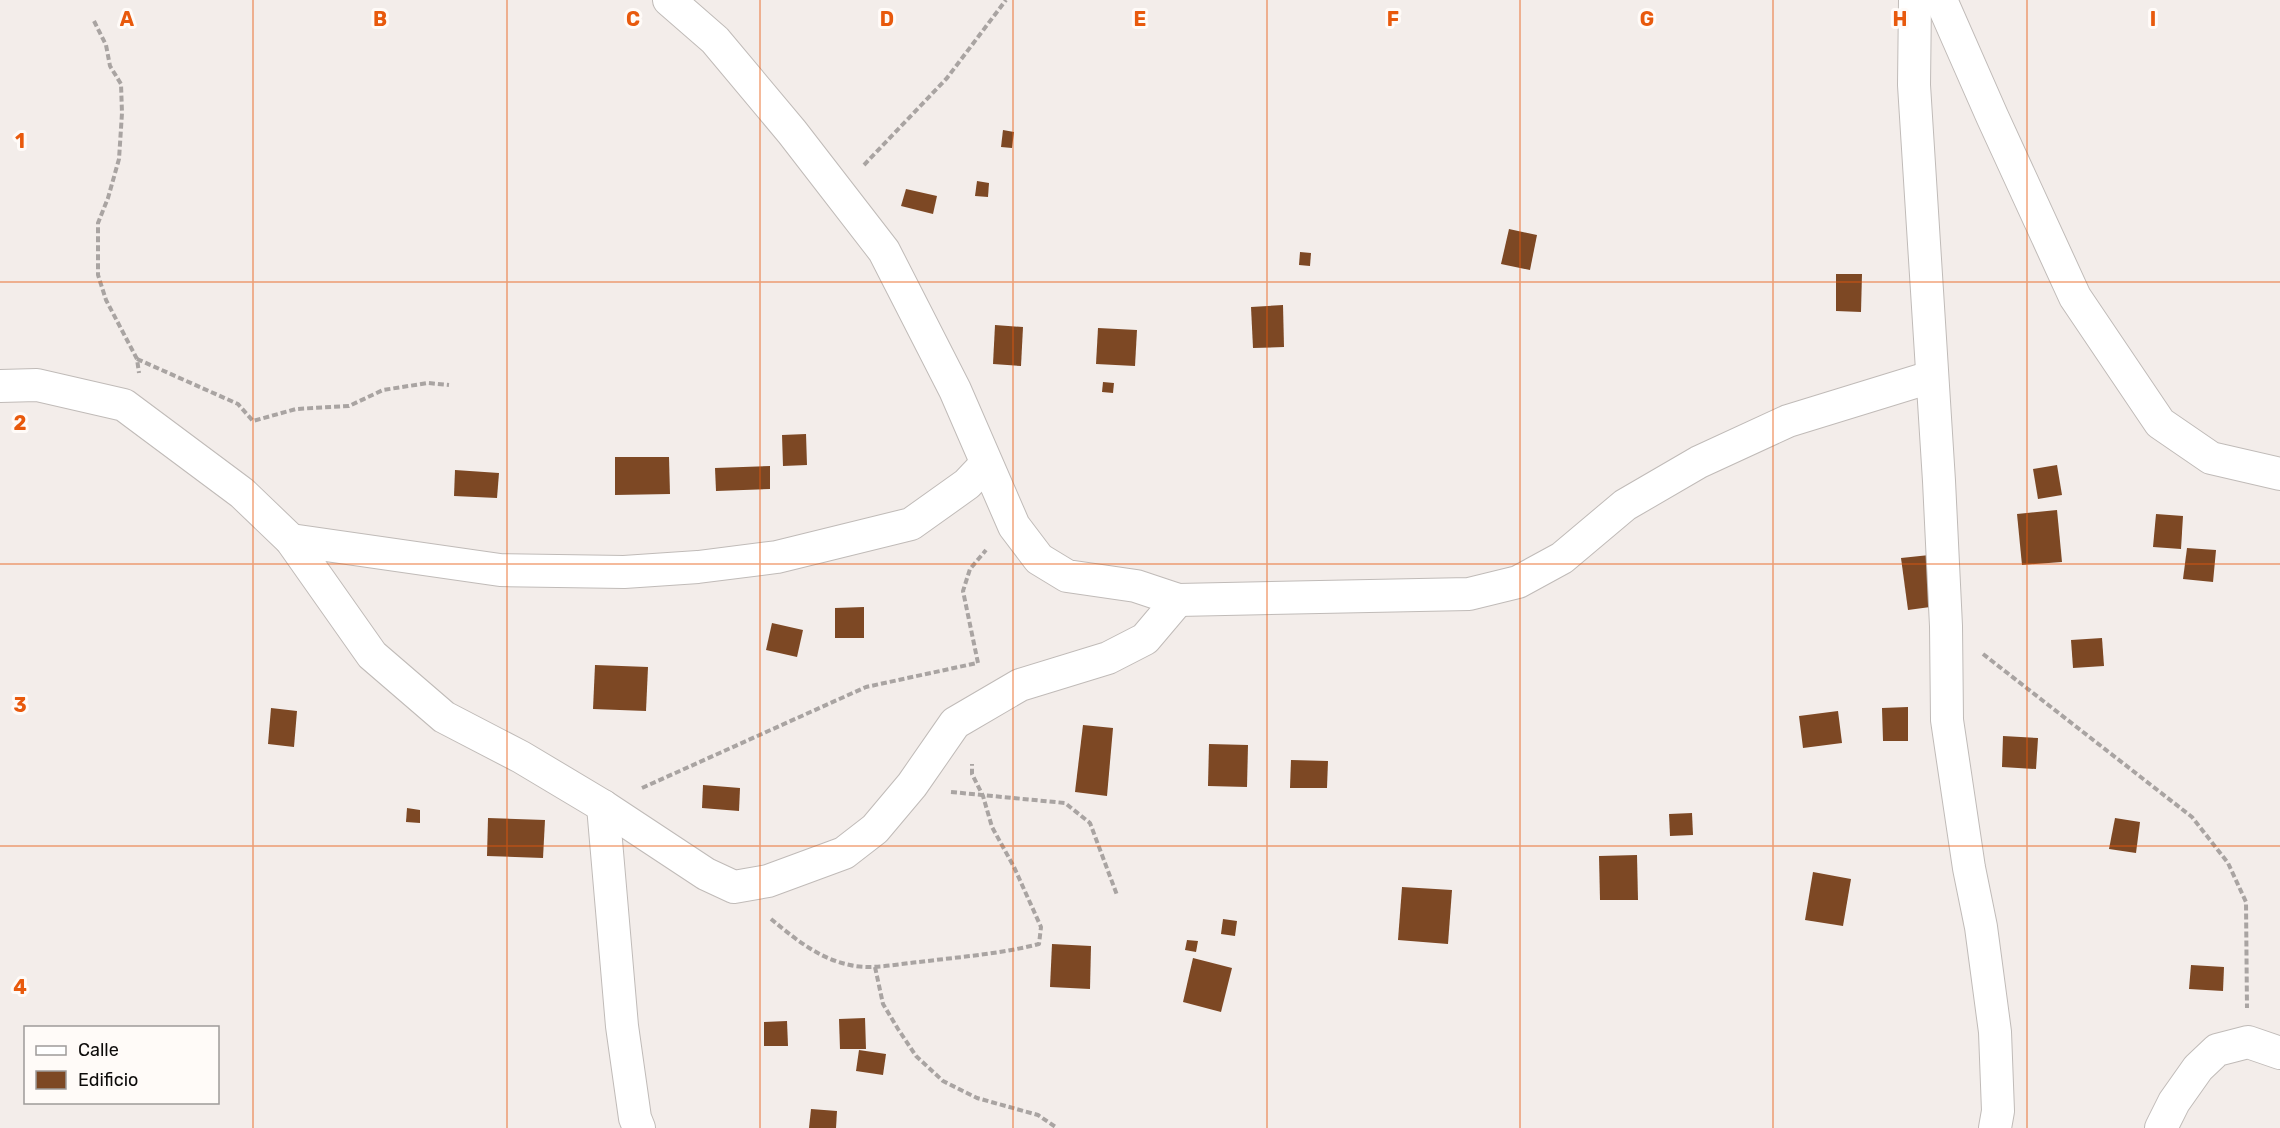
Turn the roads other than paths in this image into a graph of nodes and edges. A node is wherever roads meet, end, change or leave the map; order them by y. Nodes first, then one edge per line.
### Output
1 (669, 0) edge
2 (1915, 0) edge
3 (1941, 0) edge
4 (1932, 376) junction
5 (0, 386) edge
6 (986, 464) junction
7 (2280, 474) edge
8 (291, 540) junction
9 (1178, 600) junction
10 (603, 806) junction
11 (2280, 1053) edge
12 (639, 1128) edge
13 (1995, 1128) edge
14 (2161, 1128) edge

1 - 6 street
2 - 4 street
3 - 7 street
4 - 9 street
4 - 13 street
5 - 8 street
6 - 8 street
6 - 9 street
8 - 10 street
9 - 10 street
10 - 12 street
11 - 14 street

